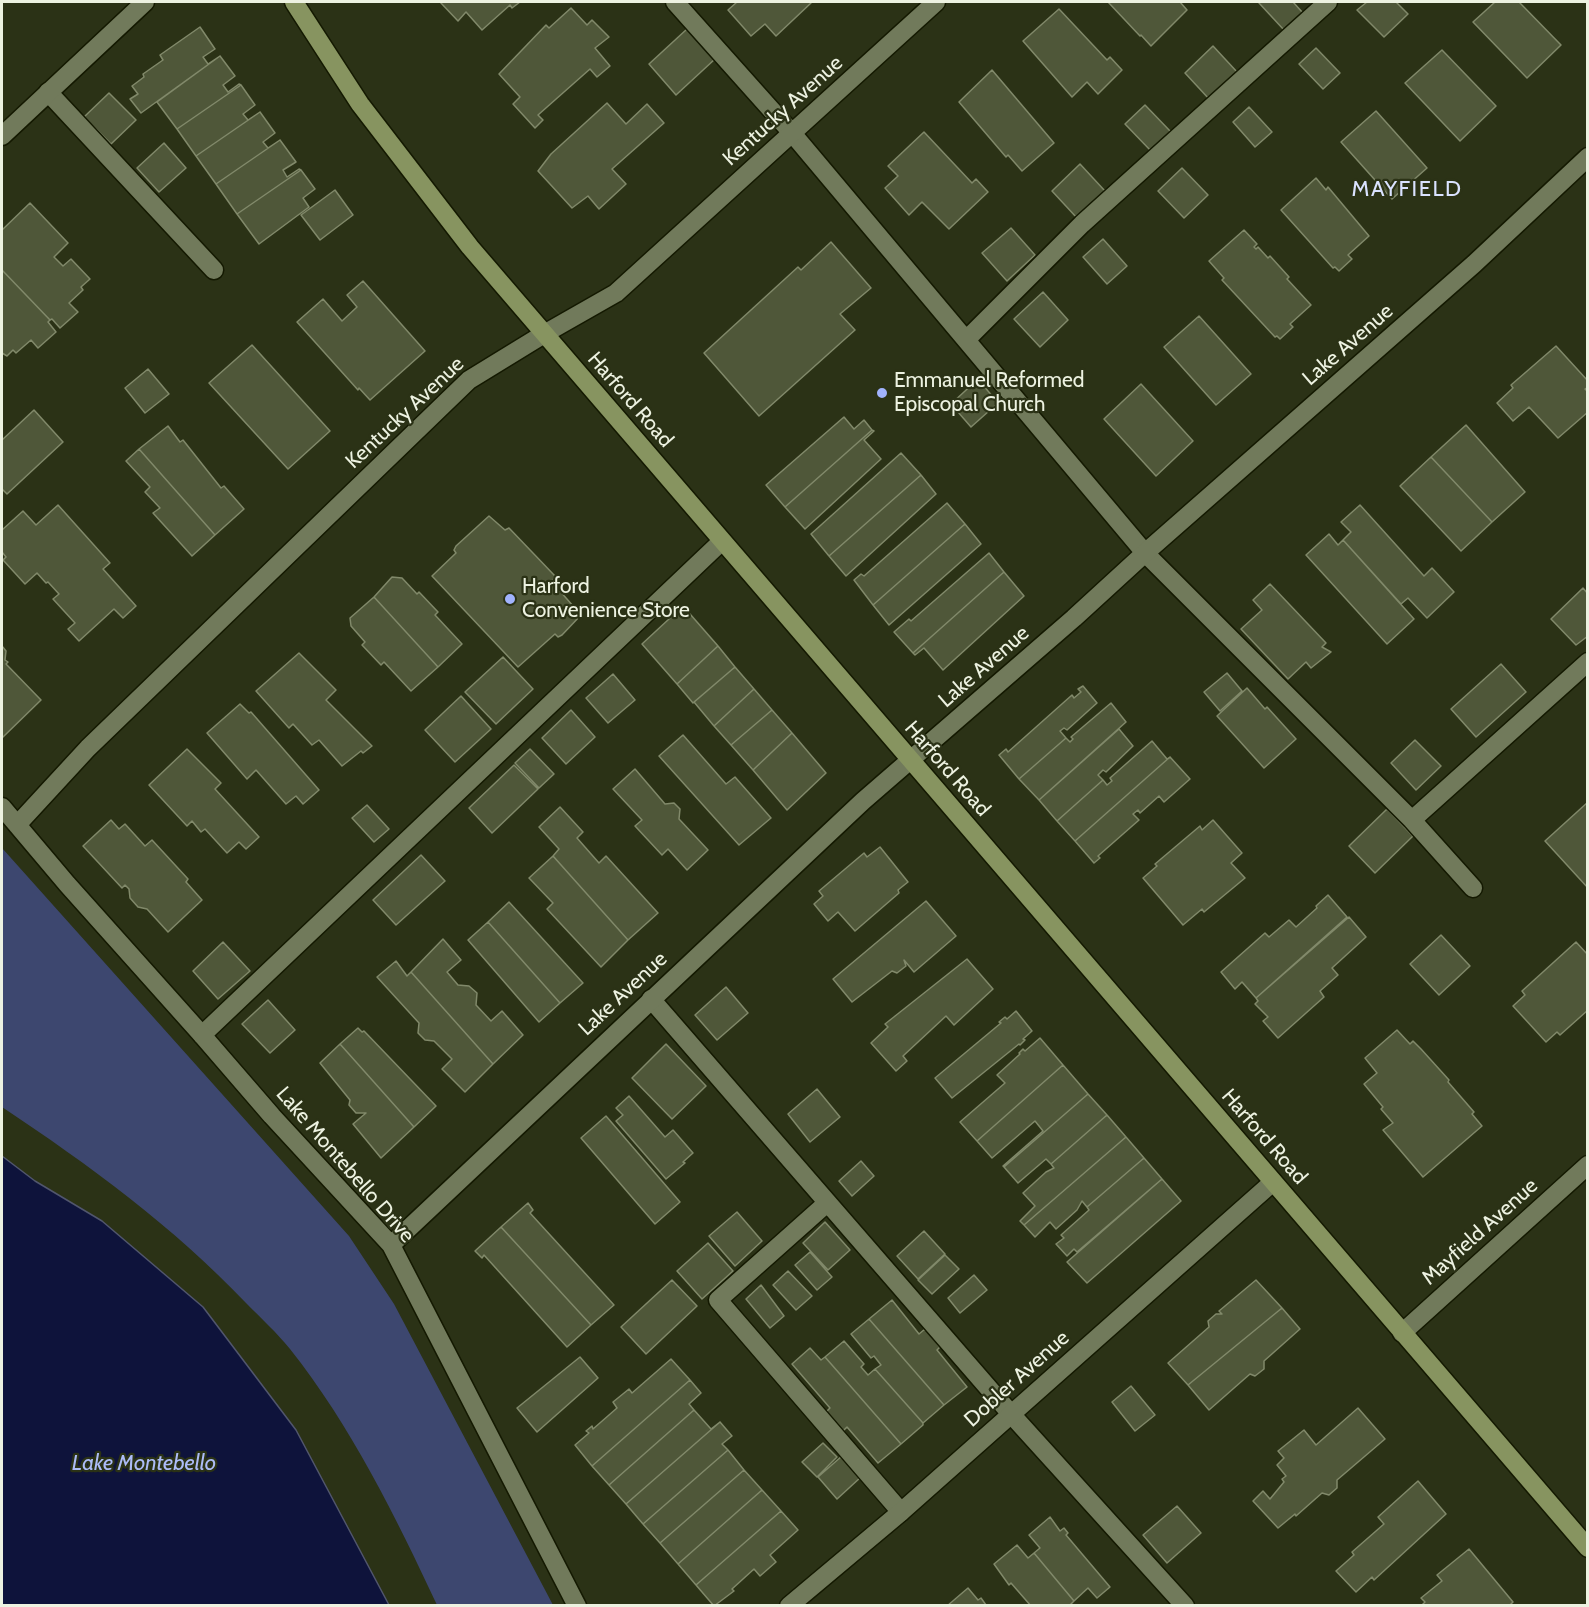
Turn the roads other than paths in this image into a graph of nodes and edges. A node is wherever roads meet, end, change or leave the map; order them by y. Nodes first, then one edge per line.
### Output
1 (145, 2) edge
2 (294, 2) edge
3 (675, 2) edge
4 (936, 2) edge
5 (1328, 2) edge
6 (48, 92) junction
7 (792, 133) junction
8 (2, 136) edge
9 (1587, 157) edge
10 (214, 270) dead end
11 (544, 334) junction
12 (966, 340) junction
13 (722, 542) junction
14 (1145, 553) junction
15 (1587, 662) edge
16 (910, 761) junction
17 (2, 807) edge
18 (1412, 820) junction
19 (17, 825) junction
20 (1473, 888) dead end
21 (651, 999) junction
22 (202, 1035) junction
23 (1587, 1165) edge
24 (1273, 1182) junction
25 (827, 1203) junction
26 (391, 1245) junction
27 (1402, 1333) junction
28 (1011, 1414) junction
29 (901, 1512) junction
30 (1587, 1548) edge
31 (577, 1605) edge
32 (789, 1605) edge
33 (1185, 1605) edge

1 - 6 street
2 - 11 main road, Harford Road
3 - 7 street
4 - 7 street, Kentucky Avenue
5 - 12 street
6 - 8 street
6 - 10 street
7 - 11 street, Kentucky Avenue
7 - 12 street
9 - 14 street, Lake Avenue
11 - 13 main road, Harford Road
11 - 19 street, Kentucky Avenue
12 - 14 street
13 - 16 main road, Harford Road
13 - 22 street
14 - 16 street, Lake Avenue
14 - 18 street
15 - 18 street
16 - 21 street, Lake Avenue
16 - 24 main road, Harford Road
17 - 19 street, Lake Montebello Drive
18 - 20 street
19 - 22 street, Lake Montebello Drive
21 - 25 street
21 - 26 street, Lake Avenue
22 - 26 street, Lake Montebello Drive
23 - 27 street, Mayfield Avenue
24 - 27 main road, Harford Road
24 - 28 street, Dobler Avenue
25 - 28 street
25 - 29 street
26 - 31 street, Lake Montebello Drive
27 - 30 main road, Harford Road
28 - 29 street, Dobler Avenue
28 - 33 street
29 - 32 street, Dobler Avenue

